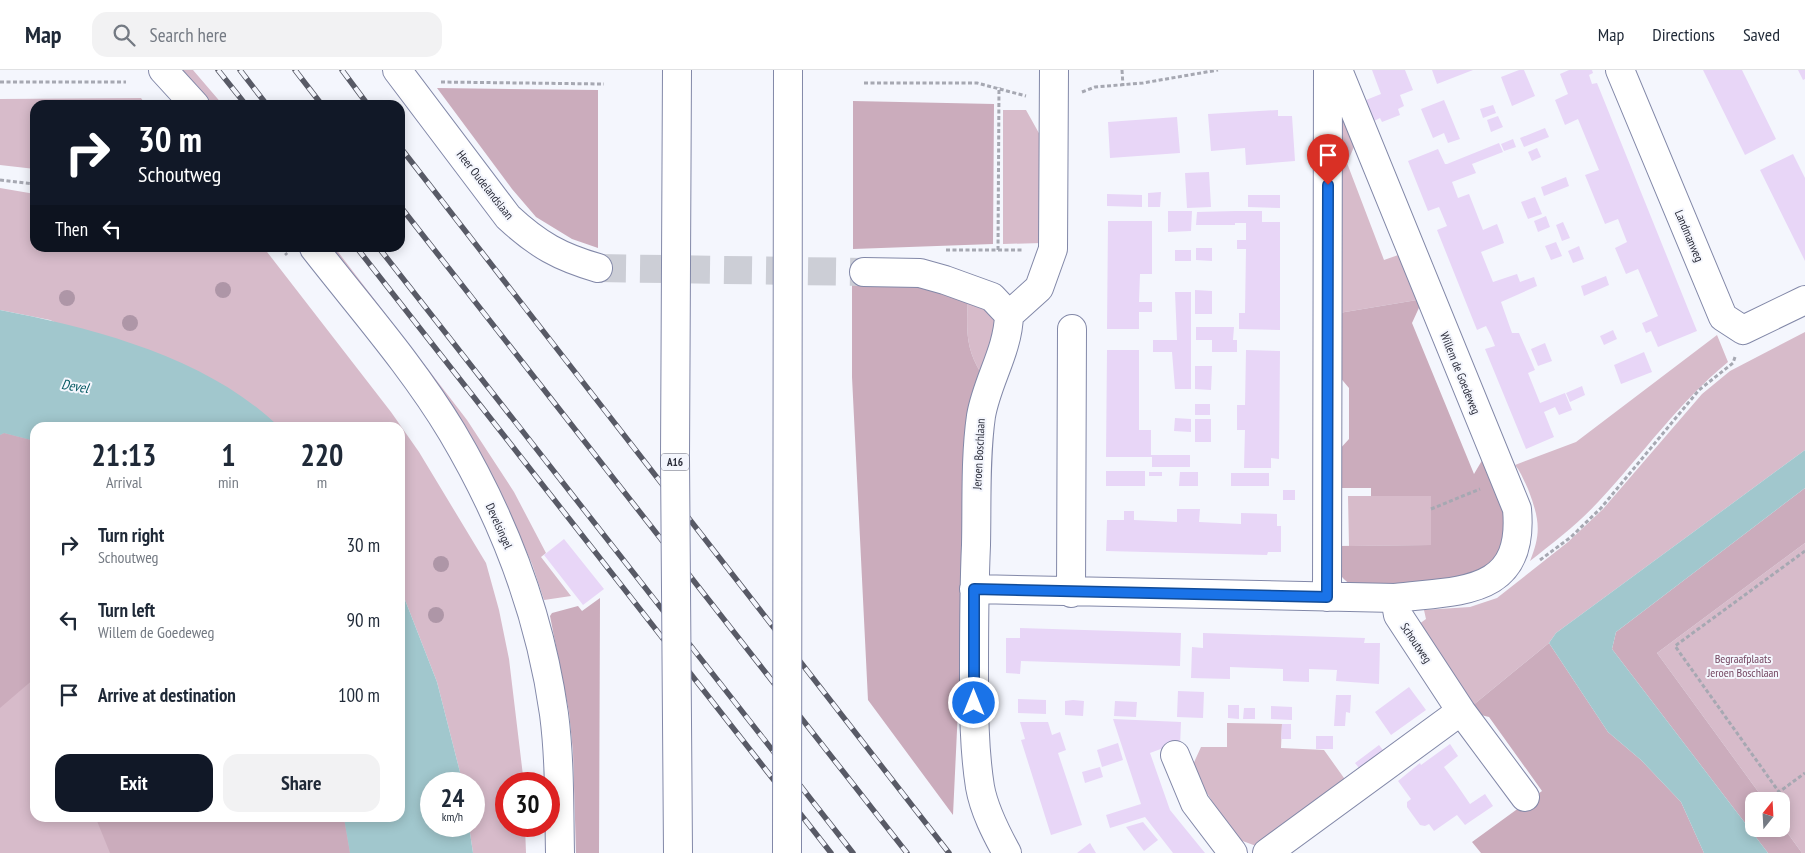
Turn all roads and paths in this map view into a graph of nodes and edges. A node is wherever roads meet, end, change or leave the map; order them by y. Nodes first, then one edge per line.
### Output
1 (163, 70) edge
2 (397, 70) edge
3 (677, 70) edge
4 (788, 70) edge
5 (1122, 70) edge
6 (1218, 70) edge
7 (1328, 70) edge
8 (1338, 70) edge
9 (1620, 70) edge
10 (0, 82) edge
11 (126, 82) dead end
12 (440, 82) dead end
13 (1054, 82) edge
14 (864, 83) dead end
15 (604, 84) dead end
16 (1123, 86) junction
17 (999, 87) junction
18 (190, 100) edge
19 (0, 180) edge
20 (30, 183) edge
21 (1053, 249) junction
22 (998, 250) junction
23 (942, 251) dead end
24 (304, 255) edge
25 (598, 268) tunnel mouth
26 (864, 272) tunnel mouth
27 (1805, 300) edge
28 (1009, 315) junction
29 (1072, 330) dead end
30 (1743, 330) junction
31 (1504, 480) junction
32 (1431, 509) dead end
33 (1805, 551) edge
34 (1508, 564) junction
35 (974, 589) junction
36 (1071, 593) junction
37 (1327, 597) junction
38 (1395, 598) junction
39 (1462, 712) junction
40 (1175, 755) dead end
41 (1805, 773) edge
42 (1525, 797) dead end
43 (560, 853) edge
44 (678, 853) edge
45 (787, 853) edge
46 (1007, 853) edge
47 (1232, 853) edge
48 (1267, 853) edge

1 - 18 main road
2 - 25 main road, Heer Oudelandslaan
3 - 44 main road, A16, bridge
4 - 45 main road, bridge
5 - 16 path
6 - 16 path
7 - 37 main road
8 - 31 main road, Willem de Goedeweg
9 - 30 main road, Landmanweg
10 - 11 path
12 - 15 path
13 - 16 path
13 - 17 path
13 - 21 main road
14 - 17 path
17 - 22 path
19 - 20 path
21 - 22 path
21 - 28 main road
22 - 23 path
24 - 43 main road, Develsingel
26 - 28 main road
27 - 30 main road
28 - 35 main road, Jeroen Boschlaan
29 - 36 main road
30 - 34 path
31 - 32 path
31 - 34 main road, Willem de Goedeweg
33 - 41 path
34 - 38 main road, Willem de Goedeweg
35 - 36 main road
35 - 46 main road, Jeroen Boschlaan
36 - 37 main road
37 - 38 main road
38 - 39 main road, Schoutweg
39 - 42 main road, Schoutweg
39 - 48 main road
40 - 47 main road

